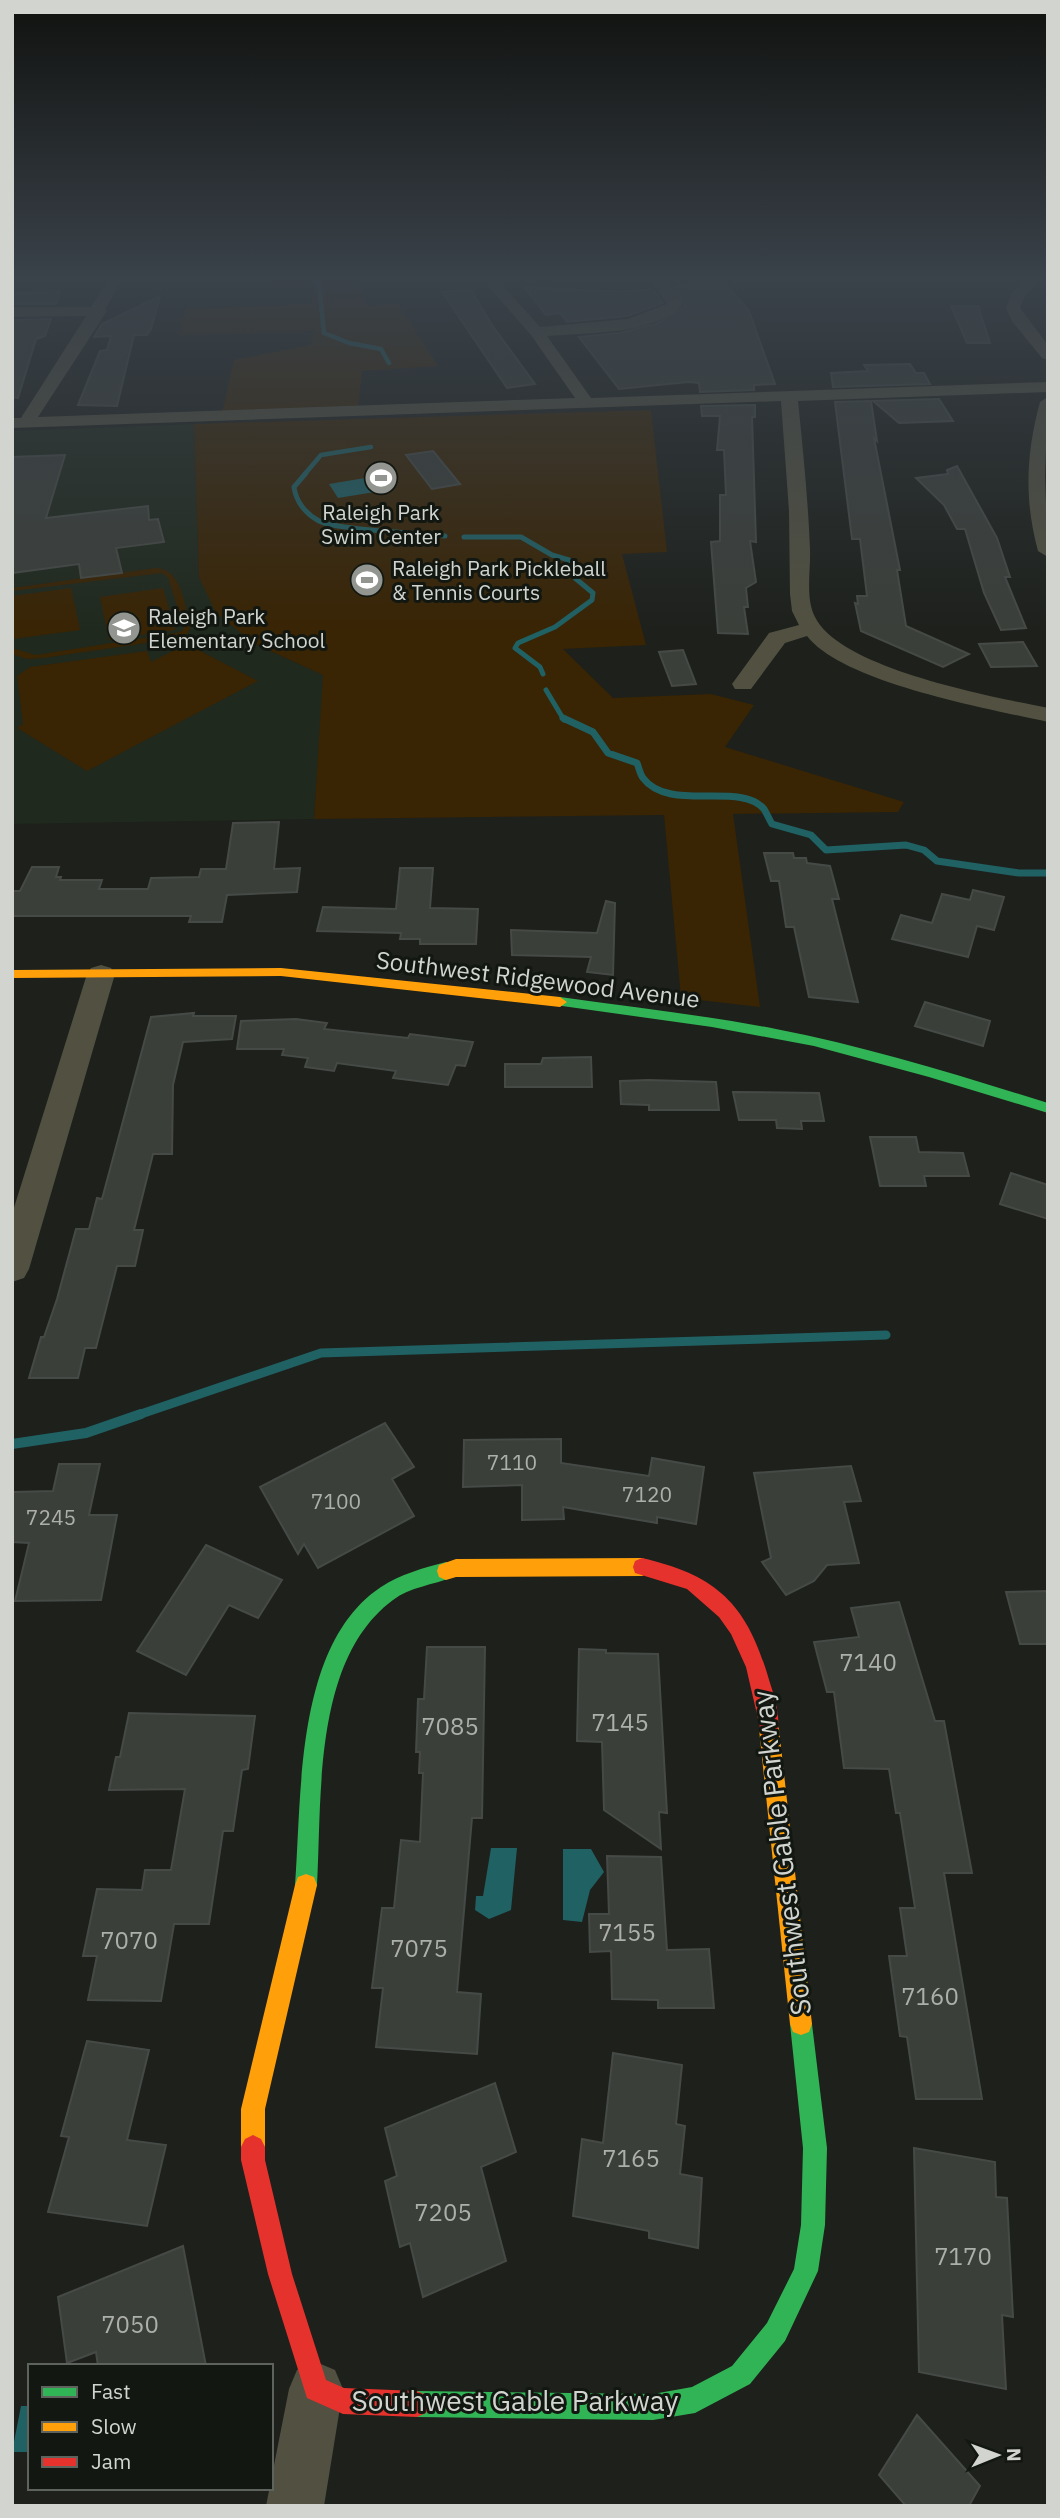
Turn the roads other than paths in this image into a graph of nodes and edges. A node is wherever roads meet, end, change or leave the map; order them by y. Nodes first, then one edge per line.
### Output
1 (38, 397) edge
2 (582, 397) edge
3 (745, 397) edge
4 (789, 397) edge
5 (586, 402) junction
6 (1048, 402) edge
7 (19, 423) edge
8 (1048, 551) edge
9 (810, 629) junction
10 (743, 684) dead end
11 (1048, 715) edge
12 (12, 974) edge
13 (101, 974) junction
14 (1048, 1108) edge
15 (12, 1269) edge
16 (316, 2389) junction
17 (295, 2506) edge

1 - 7 street
2 - 5 street
3 - 5 street
4 - 9 street
5 - 7 street
6 - 8 street
9 - 10 street
9 - 11 street
12 - 13 street, Southwest Ridgewood Avenue
13 - 14 street, Southwest Ridgewood Avenue
13 - 15 street
16 - 16 street, Southwest Gable Parkway
16 - 17 street, Southwest Gable Parkway

